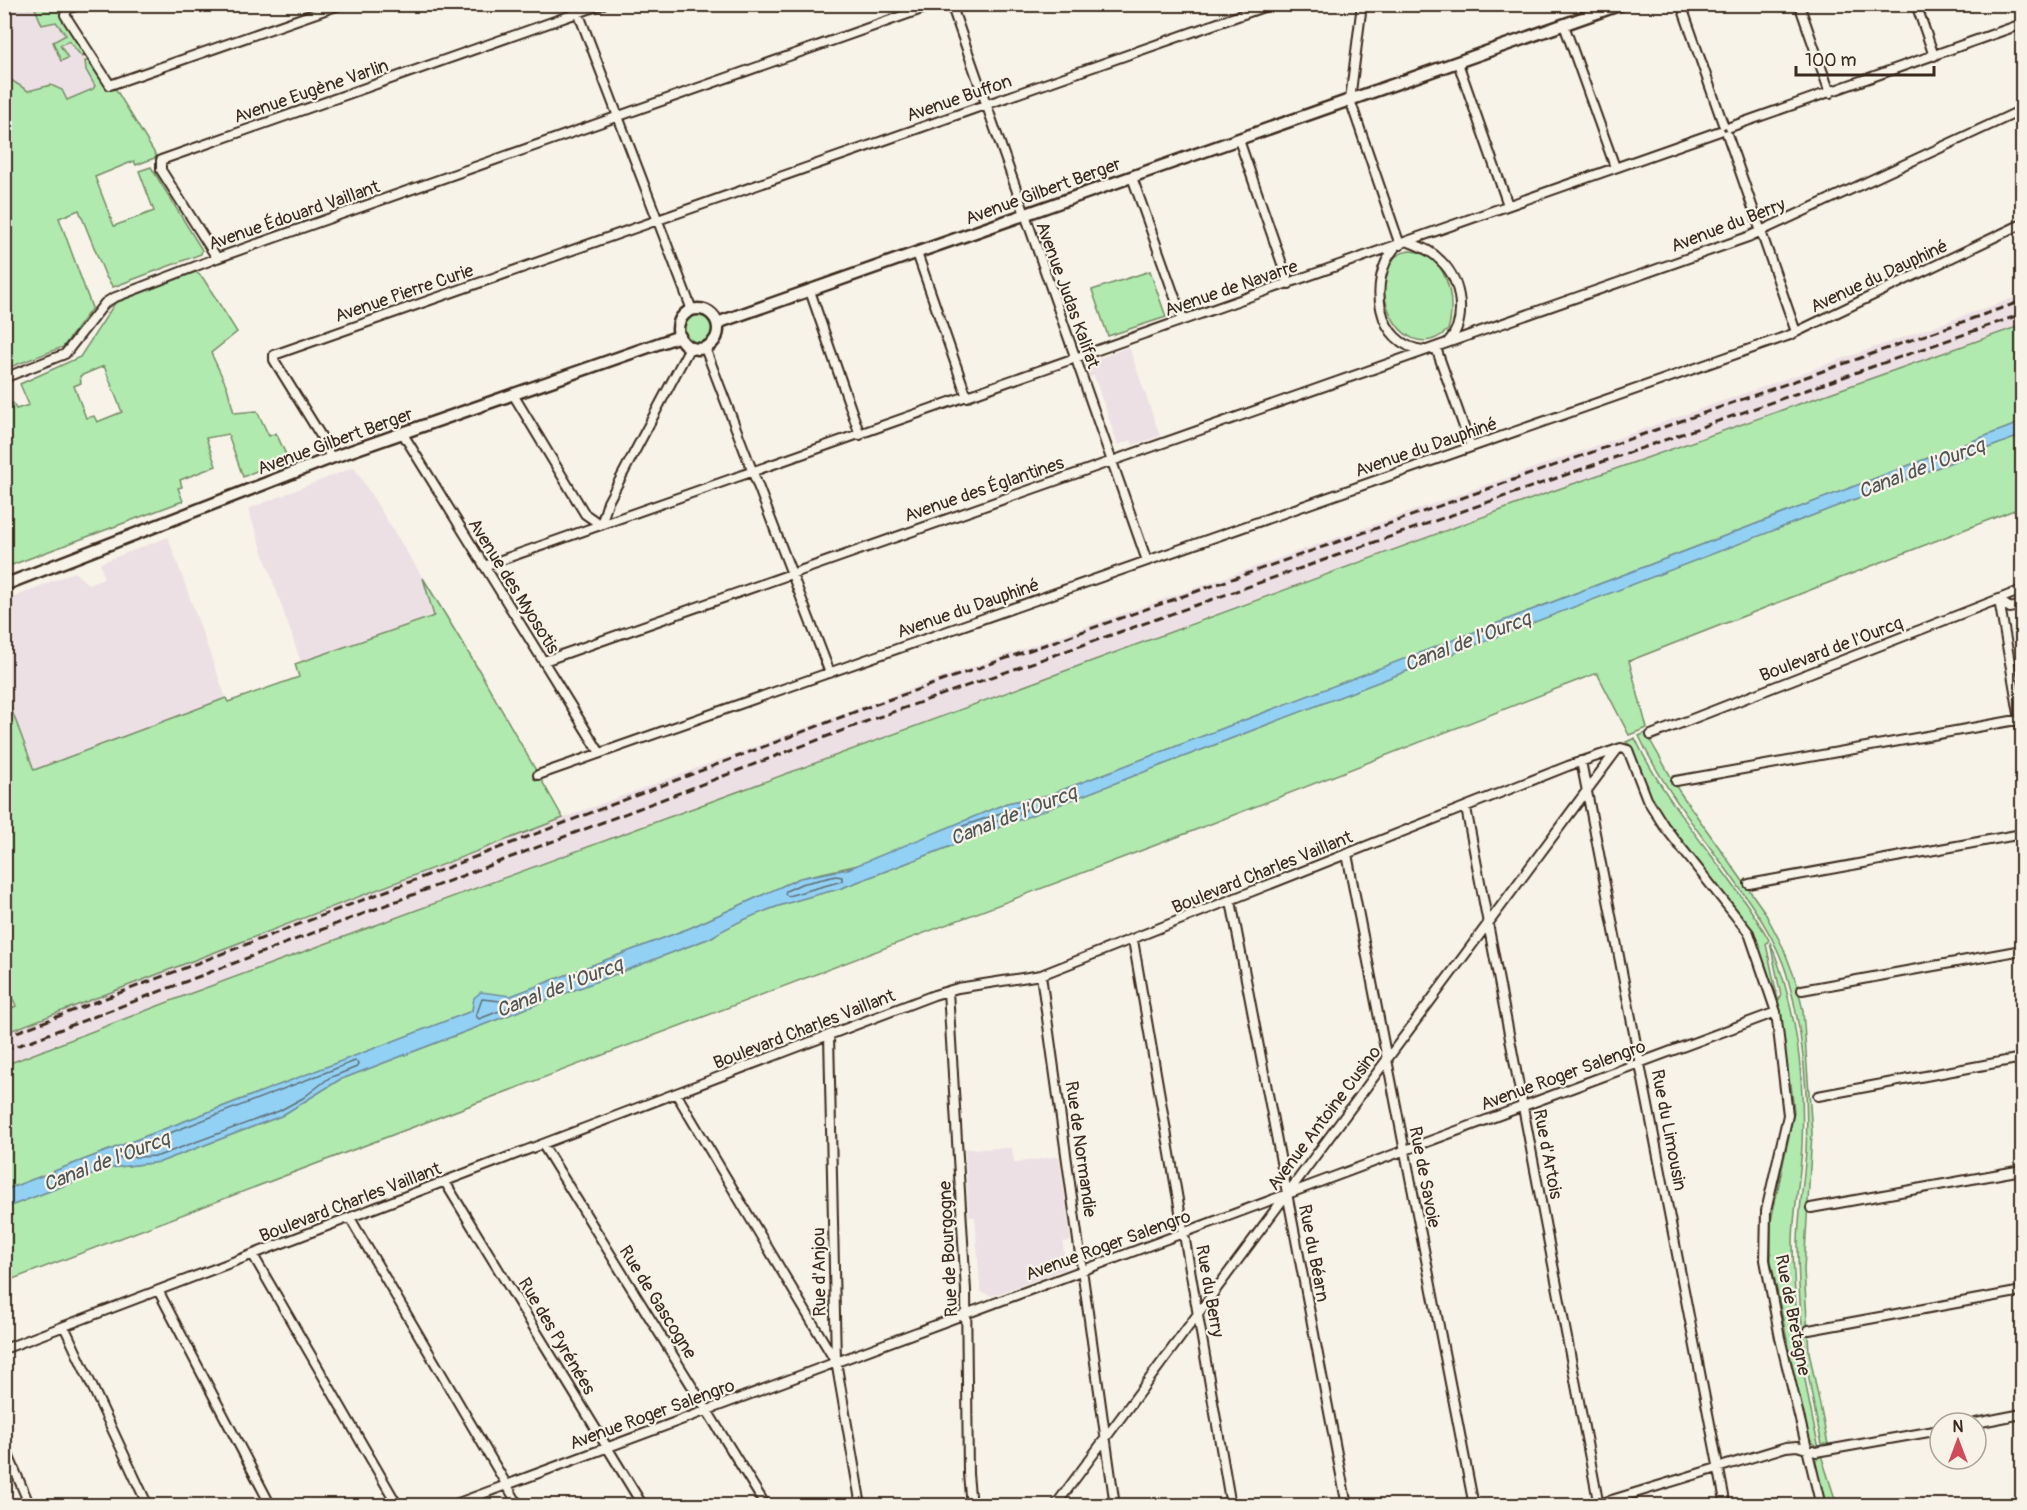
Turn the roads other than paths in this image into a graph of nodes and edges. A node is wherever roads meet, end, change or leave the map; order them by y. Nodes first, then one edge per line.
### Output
1 (80, 4) edge
2 (342, 4) edge
3 (575, 4) edge
4 (603, 4) edge
5 (936, 4) edge
6 (951, 4) edge
7 (1272, 4) edge
8 (1362, 4) edge
9 (1622, 4) edge
10 (1681, 4) edge
11 (1799, 4) edge
12 (1916, 4) edge
13 (579, 13) junction
14 (2022, 24) edge
15 (1564, 25) junction
16 (1934, 56) junction
17 (1458, 63) junction
18 (1830, 93) junction
19 (1350, 100) junction
20 (986, 104) junction
21 (2022, 110) edge
22 (618, 116) junction
23 (1725, 129) junction
24 (1239, 140) junction
25 (1614, 167) junction
26 (1132, 177) junction
27 (1508, 205) junction
28 (1024, 215) junction
29 (657, 220) junction
30 (2022, 224) edge
31 (1761, 231) junction
32 (1409, 242) junction
33 (1397, 246) junction
34 (917, 253) junction
35 (216, 258) junction
36 (1289, 284) junction
37 (810, 291) junction
38 (692, 310) junction
39 (1183, 320) junction
40 (717, 323) junction
41 (1796, 332) junction
42 (680, 336) junction
43 (1446, 344) junction
44 (690, 347) junction
45 (705, 348) junction
46 (1432, 349) junction
47 (1075, 359) junction
48 (4, 378) edge
49 (514, 396) junction
50 (967, 397) junction
51 (403, 434) junction
52 (860, 435) junction
53 (1471, 447) junction
54 (331, 458) junction
55 (1112, 460) junction
56 (752, 472) junction
57 (602, 525) junction
58 (1147, 561) junction
59 (484, 566) junction
60 (4, 572) edge
61 (790, 573) junction
62 (7, 584) edge
63 (2022, 591) edge
64 (1999, 600) junction
65 (2022, 605) edge
66 (543, 661) junction
67 (830, 673) junction
68 (2021, 719) edge
69 (2022, 731) edge
70 (1651, 735) dead end
71 (1617, 749) junction
72 (600, 753) junction
73 (1581, 761) junction
74 (538, 775) dead end
75 (1676, 782) dead end
76 (1588, 790) junction
77 (1466, 808) junction
78 (2022, 834) edge
79 (1347, 854) junction
80 (1749, 884) dead end
81 (1231, 901) junction
82 (1487, 924) junction
83 (1133, 940) junction
84 (2022, 950) edge
85 (1041, 975) junction
86 (1802, 990) dead end
87 (948, 991) junction
88 (1776, 1012) junction
89 (829, 1035) junction
90 (1388, 1058) junction
91 (2022, 1058) edge
92 (1641, 1062) junction
93 (677, 1095) junction
94 (1818, 1096) dead end
95 (1523, 1107) junction
96 (543, 1145) junction
97 (1405, 1150) junction
98 (2022, 1170) edge
99 (446, 1182) junction
100 (1288, 1194) junction
101 (1811, 1208) dead end
102 (350, 1218) junction
103 (1184, 1233) junction
104 (253, 1255) junction
105 (1082, 1271) junction
106 (2022, 1291) edge
107 (159, 1292) junction
108 (966, 1312) junction
109 (1199, 1316) junction
110 (64, 1326) junction
111 (1809, 1330) dead end
112 (4, 1349) edge
113 (836, 1361) junction
114 (707, 1410) junction
115 (2022, 1414) edge
116 (1988, 1421) edge
117 (1928, 1432) edge
118 (1106, 1438) junction
119 (4, 1445) edge
120 (607, 1447) junction
121 (1806, 1447) junction
122 (1718, 1466) junction
123 (507, 1485) junction
124 (1597, 1505) edge
125 (30, 1506) edge
126 (148, 1506) edge
127 (271, 1506) edge
128 (398, 1506) edge
129 (450, 1506) edge
130 (519, 1506) edge
131 (643, 1506) edge
132 (766, 1506) edge
133 (861, 1506) edge
134 (971, 1506) edge
135 (1055, 1506) edge
136 (1115, 1506) edge
137 (1231, 1506) edge
138 (1347, 1506) edge
139 (1474, 1506) edge
140 (1726, 1506) edge
141 (1821, 1506) edge

1 - 2 street
3 - 13 street
4 - 13 street
5 - 22 street, Avenue Édouard Vaillant
6 - 20 street, Avenue Judas Kalifat
7 - 20 street, Avenue Buffon
8 - 19 street
9 - 15 street, Avenue Gilbert Berger
10 - 23 street
11 - 18 street
12 - 16 street
13 - 22 street
13 - 35 street, Avenue Eugène Varlin
14 - 16 street, Avenue de Navarre
15 - 17 street, Avenue Gilbert Berger
15 - 25 street
16 - 18 street, Avenue de Navarre
17 - 19 street, Avenue Gilbert Berger
17 - 27 street
18 - 23 street, Avenue de Navarre
19 - 24 street, Avenue Gilbert Berger
19 - 33 street
20 - 28 street, Avenue Judas Kalifat
20 - 29 street, Avenue Buffon
21 - 31 street, Avenue du Berry
22 - 29 street
22 - 35 street, Avenue Édouard Vaillant
23 - 25 street, Avenue de Navarre
23 - 31 street
24 - 26 street, Avenue Gilbert Berger
24 - 36 street
25 - 27 street, Avenue de Navarre
26 - 28 street, Avenue Gilbert Berger
26 - 39 street
27 - 32 street, Avenue de Navarre
28 - 34 street, Avenue Gilbert Berger
28 - 47 street, Avenue Judas Kalifat
29 - 38 street
29 - 54 street, Avenue Pierre Curie
30 - 41 street, Avenue du Dauphiné
31 - 41 street
31 - 43 street, Avenue du Berry
32 - 33 street, Avenue de Navarre
32 - 43 street
33 - 36 street, Avenue de Navarre
33 - 46 street
34 - 37 street, Avenue Gilbert Berger
34 - 50 street
35 - 48 street, Avenue Édouard Vaillant
36 - 39 street, Avenue de Navarre
37 - 40 street, Avenue Gilbert Berger
37 - 52 street
38 - 40 street
38 - 42 street
39 - 47 street, Avenue de Navarre
40 - 45 street
41 - 53 street, Avenue du Dauphiné
42 - 44 street
42 - 49 street, Avenue Gilbert Berger
43 - 46 street, Avenue du Berry
44 - 45 street
44 - 57 street
45 - 56 street
46 - 53 street
46 - 55 street, Avenue des Églantines
47 - 50 street, Avenue de Navarre
47 - 55 street, Avenue Judas Kalifat
49 - 51 street, Avenue Gilbert Berger
49 - 57 street
50 - 52 street, Avenue de Navarre
51 - 54 street, Avenue Gilbert Berger
51 - 59 street, Avenue des Myosotis
52 - 56 street, Avenue de Navarre
53 - 58 street, Avenue du Dauphiné
54 - 62 street, Avenue Gilbert Berger
55 - 58 street, Avenue Judas Kalifat
55 - 61 street, Avenue des Églantines
56 - 57 street, Avenue de Navarre
56 - 61 street
57 - 59 street, Avenue de Navarre
58 - 67 street, Avenue du Dauphiné
59 - 66 street, Avenue des Myosotis
60 - 62 street
61 - 66 street, Avenue des Églantines
61 - 67 street
63 - 64 street, Boulevard de l'Ourcq
64 - 65 street
64 - 68 street
64 - 70 street, Boulevard de l'Ourcq
66 - 72 street, Avenue des Myosotis
67 - 72 street, Avenue du Dauphiné
68 - 69 street
68 - 75 street
71 - 73 street, Boulevard Charles Vaillant
71 - 76 street, Avenue Antoine Cusino
71 - 88 street, Rue de Bretagne
72 - 74 street, Avenue du Dauphiné
73 - 76 street, Rue du Limousin
73 - 77 street, Boulevard Charles Vaillant
76 - 82 street, Avenue Antoine Cusino
76 - 92 street, Rue du Limousin
77 - 79 street, Boulevard Charles Vaillant
77 - 82 street, Rue d'Artois
78 - 80 street
79 - 81 street, Boulevard Charles Vaillant
79 - 90 street, Rue de Savoie
81 - 83 street, Boulevard Charles Vaillant
81 - 100 street, Rue du Béarn
82 - 90 street, Avenue Antoine Cusino
82 - 95 street, Rue d'Artois
83 - 85 street, Boulevard Charles Vaillant
83 - 103 street, Rue du Berry
84 - 86 street
85 - 87 street, Boulevard Charles Vaillant
85 - 105 street, Rue de Normandie
87 - 89 street, Boulevard Charles Vaillant
87 - 108 street, Rue de Bourgogne
88 - 92 street, Avenue Roger Salengro
88 - 121 street, Rue de Bretagne
89 - 93 street, Boulevard Charles Vaillant
89 - 113 street, Rue d'Anjou
90 - 97 street, Rue de Savoie
90 - 100 street, Avenue Antoine Cusino
91 - 94 street
92 - 95 street, Avenue Roger Salengro
92 - 122 street, Rue du Limousin
93 - 96 street, Boulevard Charles Vaillant
93 - 113 street
95 - 97 street, Avenue Roger Salengro
95 - 124 street, Rue d'Artois
96 - 99 street, Boulevard Charles Vaillant
96 - 114 street, Rue de Gascogne
97 - 100 street, Avenue Roger Salengro
97 - 139 street, Rue de Savoie
98 - 101 street
99 - 102 street, Boulevard Charles Vaillant
99 - 120 street, Rue des Pyrénées
100 - 103 street, Avenue Roger Salengro
100 - 109 street, Avenue Antoine Cusino
100 - 138 street, Rue du Béarn
102 - 104 street, Boulevard Charles Vaillant
102 - 123 street
103 - 105 street, Avenue Roger Salengro
103 - 109 street, Rue du Berry
104 - 107 street, Boulevard Charles Vaillant
104 - 128 street
105 - 108 street, Avenue Roger Salengro
105 - 118 street, Rue de Normandie
106 - 111 street
107 - 110 street, Boulevard Charles Vaillant
107 - 127 street
108 - 113 street, Avenue Roger Salengro
108 - 134 street, Rue de Bourgogne
109 - 118 street, Avenue Antoine Cusino
109 - 137 street, Rue du Berry
110 - 112 street, Boulevard Charles Vaillant
110 - 126 street
113 - 114 street, Avenue Roger Salengro
113 - 133 street, Rue d'Anjou
114 - 120 street, Avenue Roger Salengro
114 - 132 street, Rue de Gascogne
115 - 116 street
117 - 121 street
118 - 135 street, Avenue Antoine Cusino
118 - 136 street, Rue de Normandie
119 - 125 street
120 - 123 street, Avenue Roger Salengro
120 - 131 street, Rue des Pyrénées
121 - 122 street
121 - 141 street, Rue de Bretagne
122 - 124 street
122 - 140 street, Rue du Limousin
123 - 129 street, Avenue Roger Salengro
123 - 130 street

